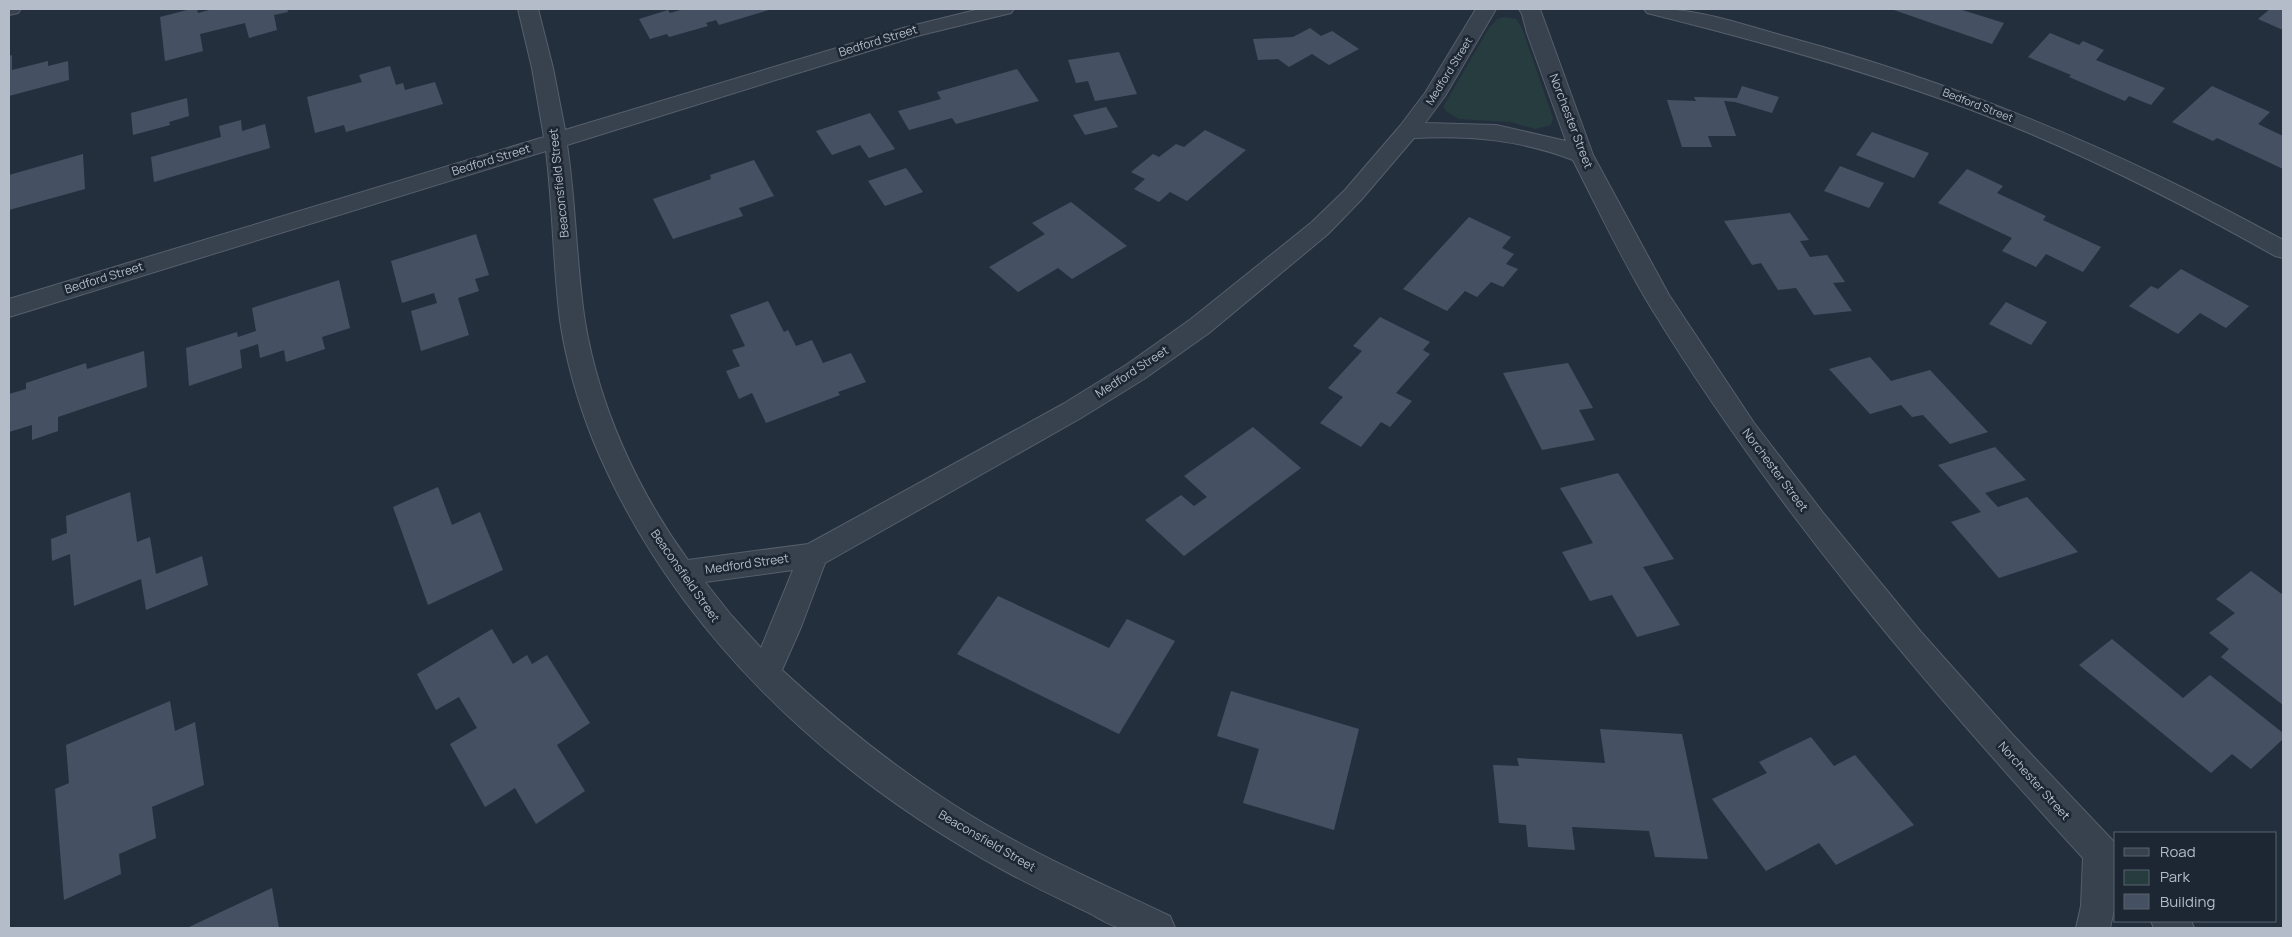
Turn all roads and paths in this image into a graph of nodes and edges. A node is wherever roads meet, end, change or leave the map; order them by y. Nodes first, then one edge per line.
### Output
1 (528, 9) edge
2 (1004, 9) edge
3 (1486, 9) edge
4 (1529, 9) edge
5 (1654, 9) edge
6 (1408, 132) junction
7 (554, 140) junction
8 (1582, 154) junction
9 (2283, 250) edge
10 (9, 308) edge
11 (813, 555) junction
12 (681, 573) junction
13 (765, 673) junction
14 (2108, 861) edge
15 (1158, 928) edge
16 (2093, 928) edge

1 - 7 street, Beaconsfield Street
2 - 7 street, Bedford Street
3 - 6 street, Medford Street
4 - 8 street, Norchester Street
5 - 9 street, Bedford Street
6 - 8 street
6 - 11 street, Medford Street
7 - 10 street, Bedford Street
7 - 12 street, Beaconsfield Street
8 - 14 street, Norchester Street
11 - 12 street, Medford Street
11 - 13 street, Medford Street
12 - 13 street, Beaconsfield Street
13 - 15 street, Beaconsfield Street
14 - 16 street

